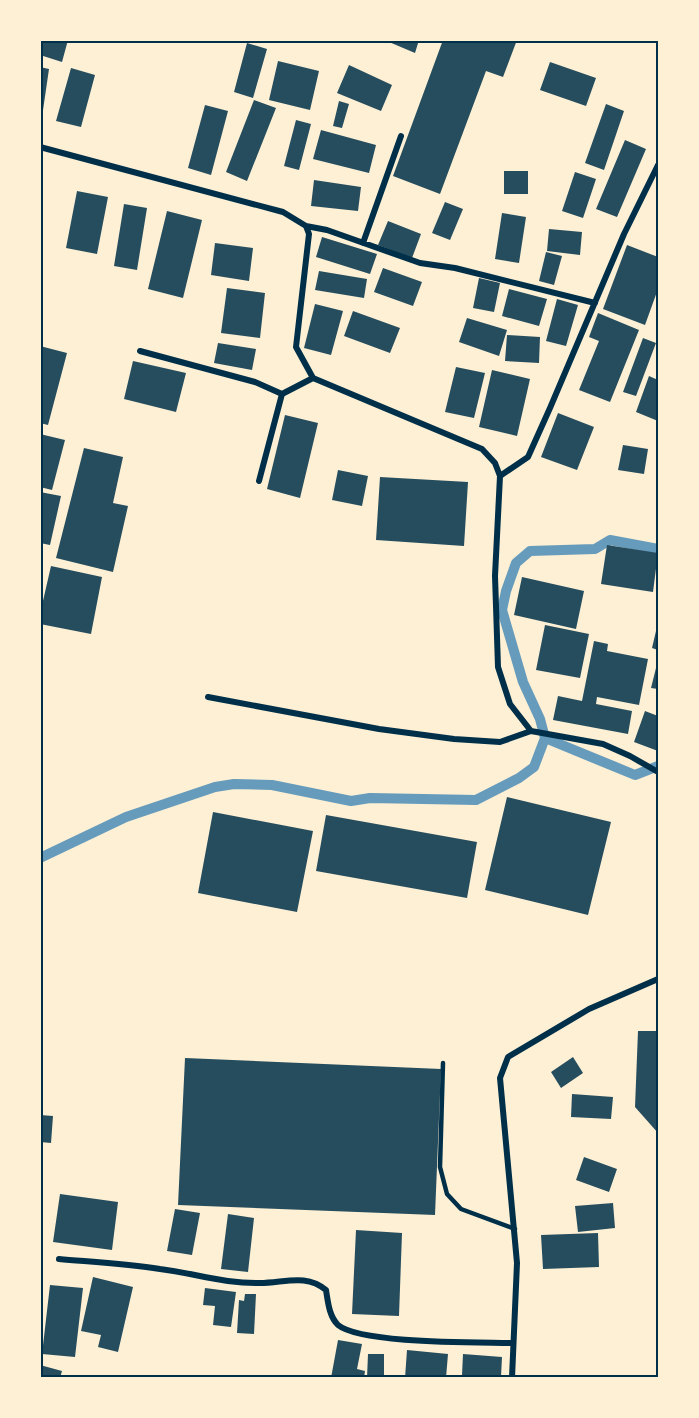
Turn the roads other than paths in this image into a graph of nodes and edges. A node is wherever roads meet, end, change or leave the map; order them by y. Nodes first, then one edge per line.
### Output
1 (401, 136) dead end
2 (40, 147) edge
3 (658, 165) edge
4 (306, 226) junction
5 (363, 243) junction
6 (595, 303) junction
7 (140, 351) dead end
8 (313, 378) junction
9 (282, 394) junction
10 (500, 476) junction
11 (260, 482) dead end
12 (208, 697) dead end
13 (531, 731) junction
14 (658, 772) edge
15 (658, 979) edge
16 (443, 1063) dead end
17 (515, 1229) junction
18 (59, 1259) dead end
19 (513, 1343) junction
20 (512, 1377) edge

1 - 5 street
2 - 4 street
3 - 6 street
4 - 5 street
4 - 8 street
5 - 6 street
6 - 10 street
7 - 9 street
8 - 9 street
8 - 10 street
9 - 11 street
10 - 13 street
12 - 13 street
13 - 14 street
15 - 17 street
16 - 17 lane
17 - 19 street
18 - 19 street
19 - 20 street

